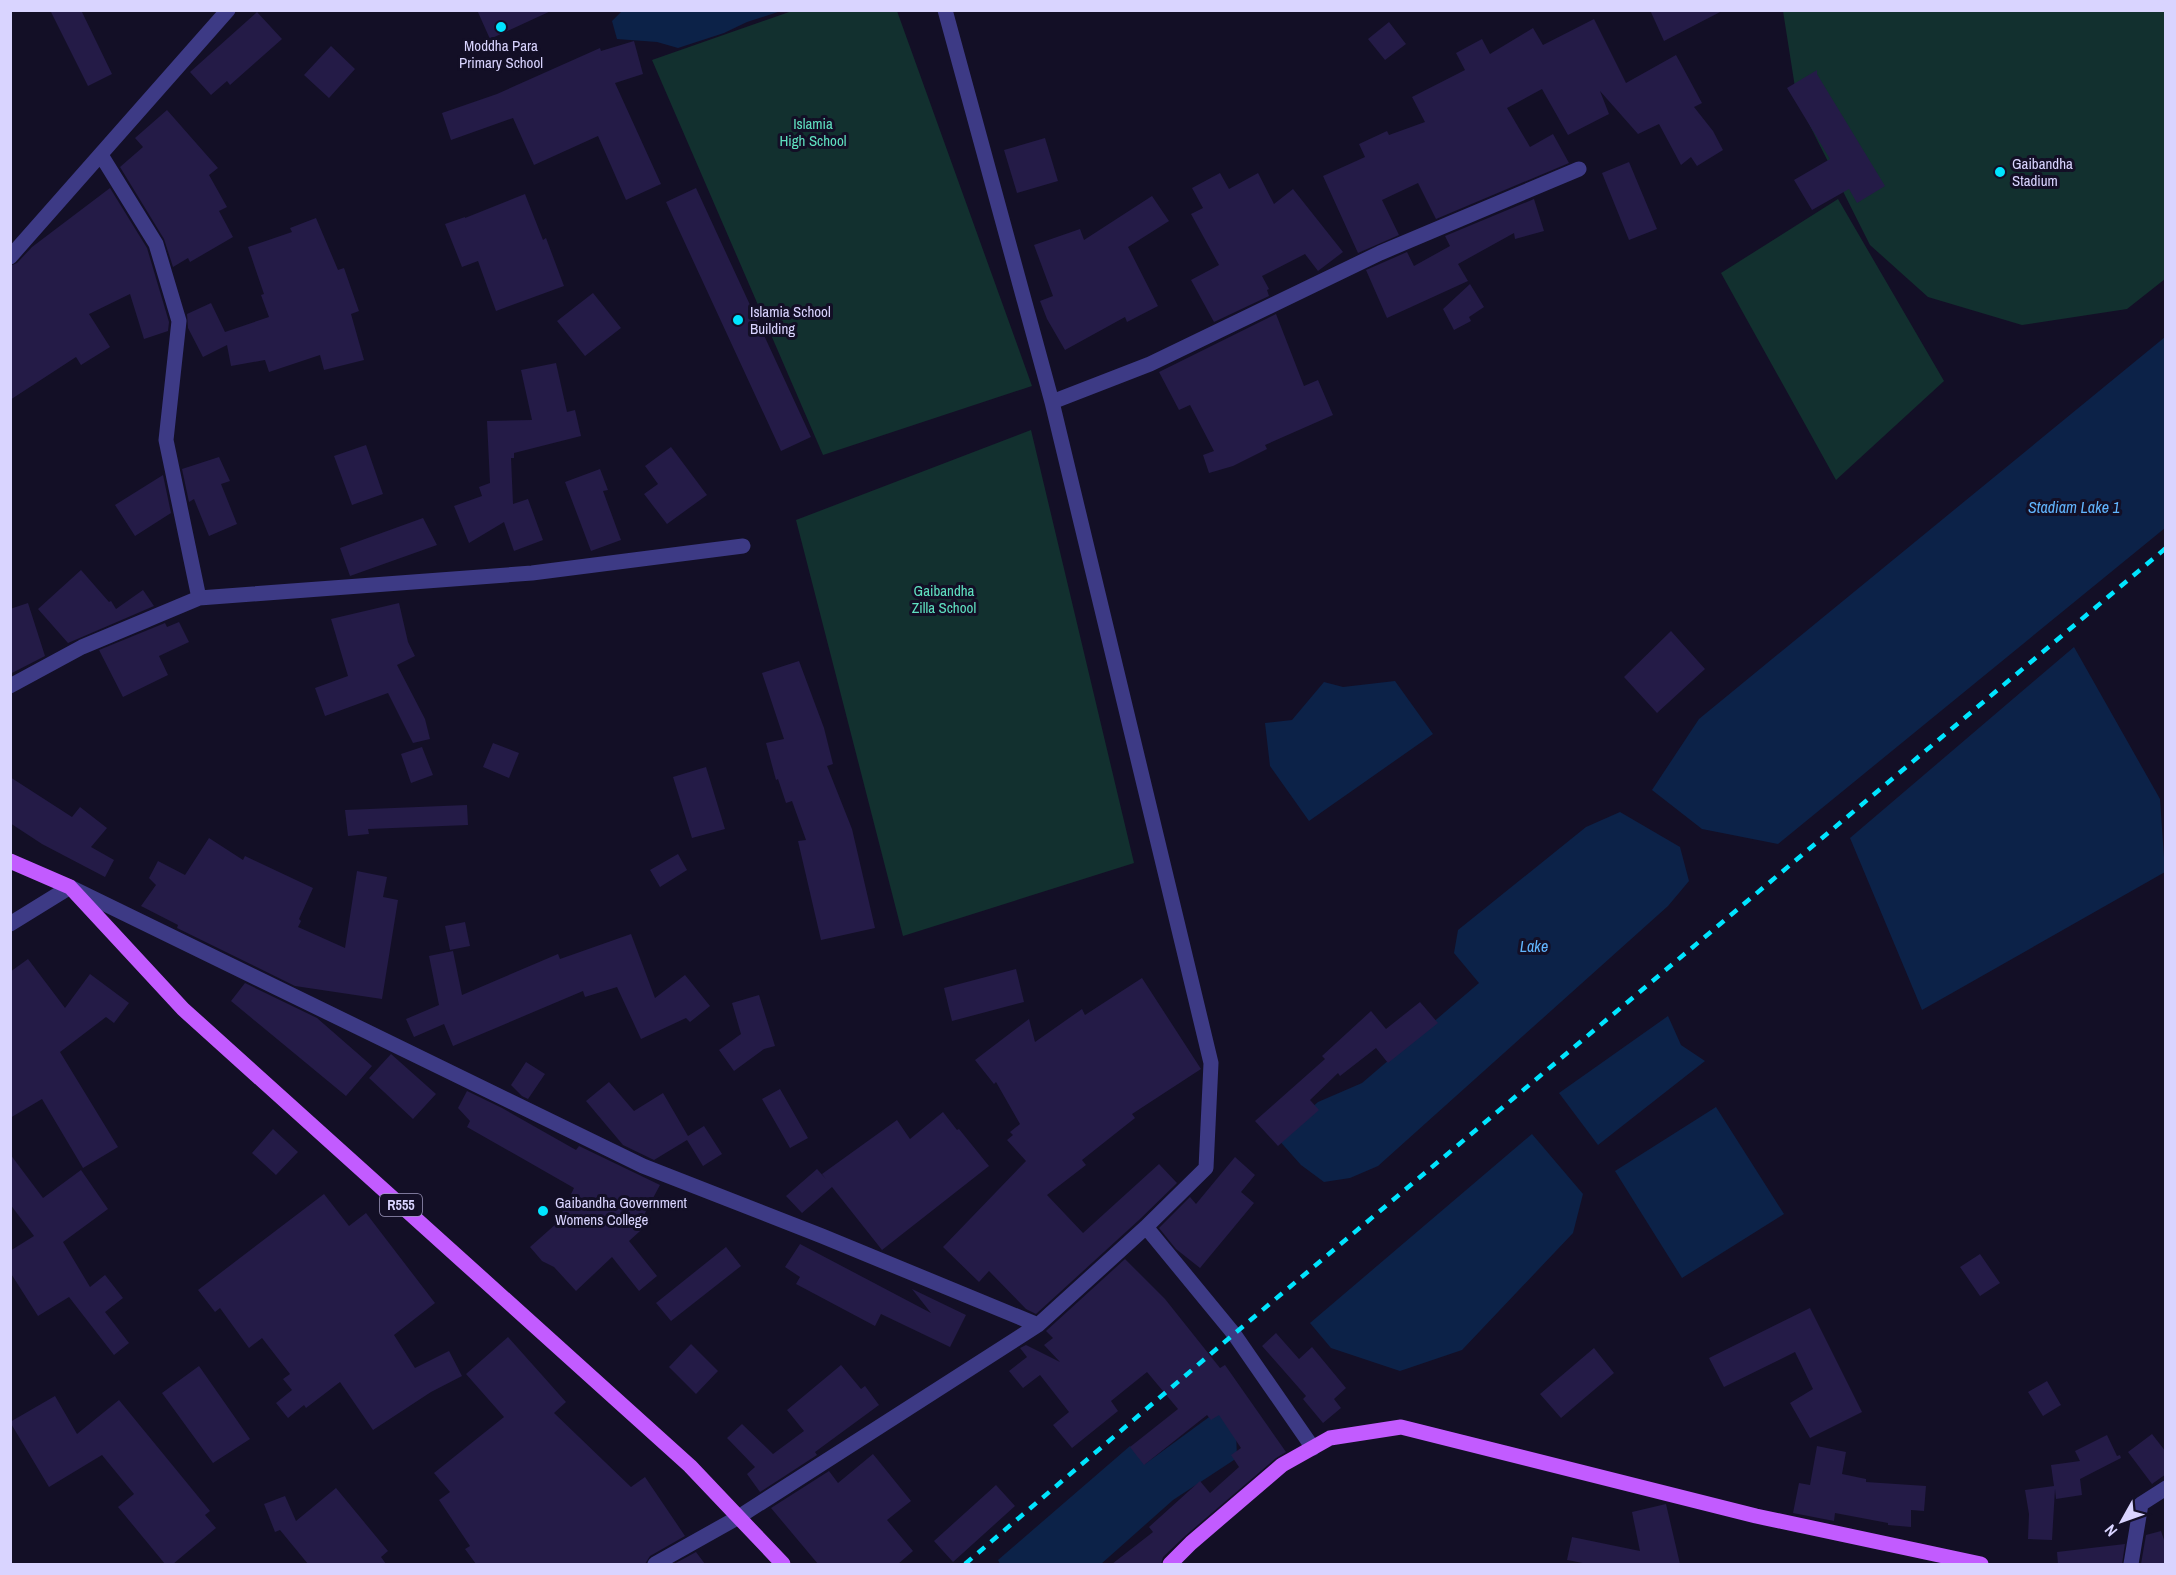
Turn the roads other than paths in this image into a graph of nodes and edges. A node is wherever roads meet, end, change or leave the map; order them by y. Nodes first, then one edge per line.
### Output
1 (228, 10) edge
2 (945, 10) edge
3 (101, 155) junction
4 (1579, 169) dead end
5 (10, 257) edge
6 (1052, 402) junction
7 (743, 546) dead end
8 (199, 598) junction
9 (10, 686) edge
10 (10, 861) edge
11 (70, 887) junction
12 (10, 924) edge
13 (1146, 1227) junction
14 (1038, 1325) junction
15 (1313, 1448) junction
16 (2166, 1488) edge
17 (737, 1518) junction
18 (655, 1564) edge
19 (783, 1564) edge
20 (1170, 1564) edge
21 (1981, 1564) edge
22 (2131, 1564) edge

1 - 3 street
2 - 6 street
3 - 5 street
3 - 8 street
4 - 6 street
6 - 13 street
7 - 8 street
8 - 9 street
10 - 11 main road, R555
11 - 12 street
11 - 14 street
11 - 17 main road, R555
13 - 14 street
13 - 15 street
14 - 17 street
15 - 20 main road
15 - 21 main road
16 - 22 street
17 - 18 street
17 - 19 main road, R555

